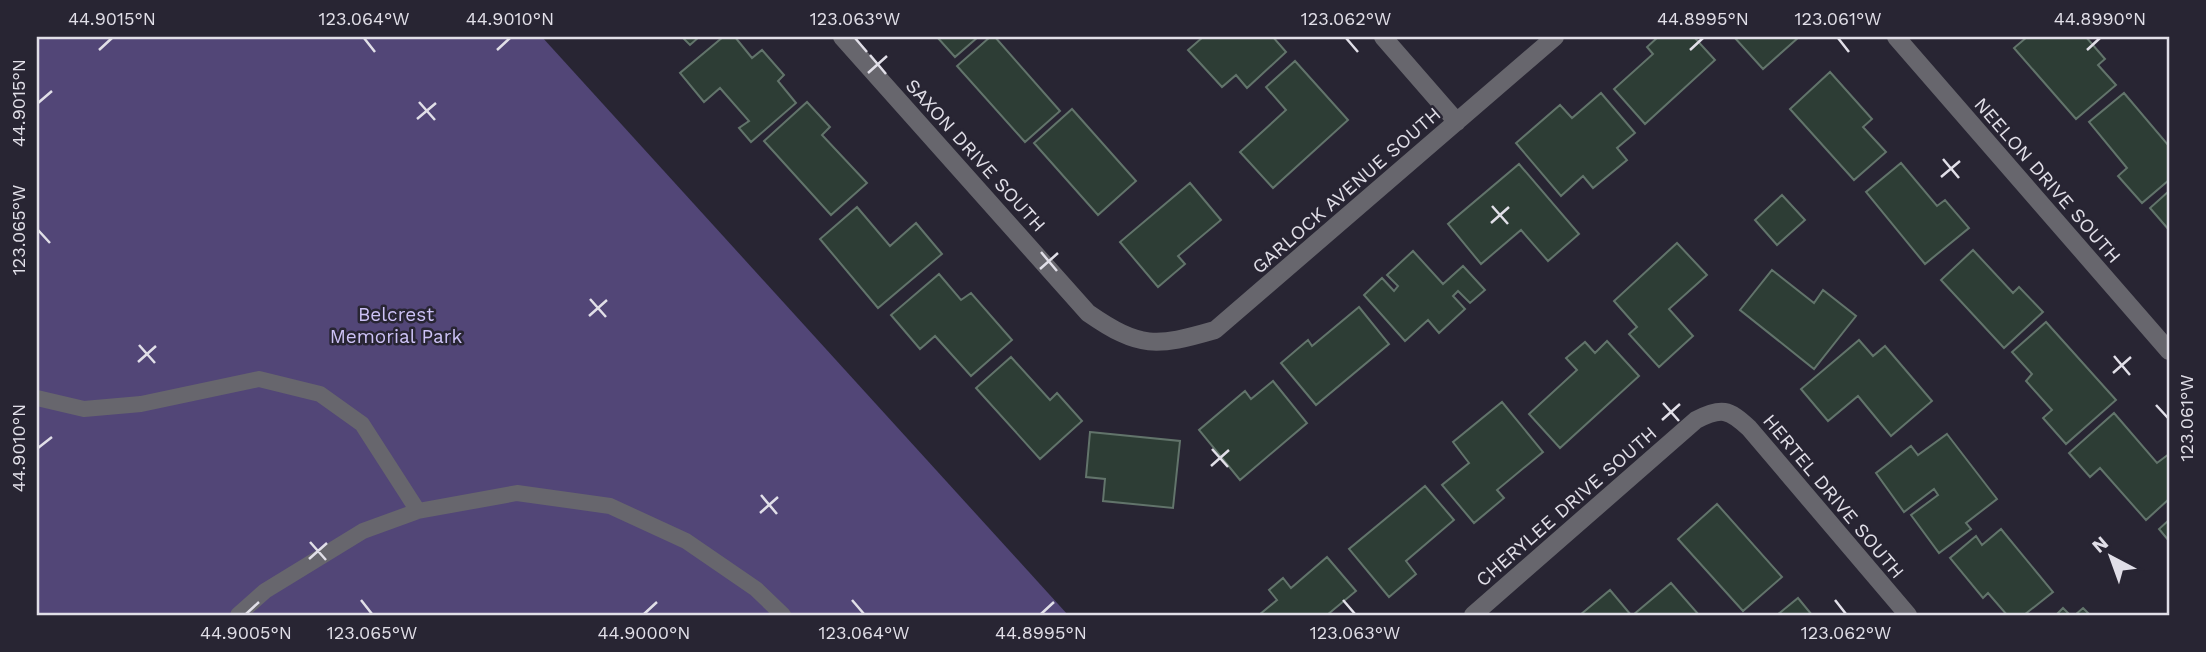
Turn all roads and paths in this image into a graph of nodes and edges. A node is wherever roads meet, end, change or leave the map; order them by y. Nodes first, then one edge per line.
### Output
1 (842, 37) edge
2 (1383, 37) edge
3 (1555, 37) edge
4 (1896, 37) edge
5 (1457, 122) junction
6 (1149, 343) joint
7 (2169, 351) edge
8 (37, 398) edge
9 (1723, 411) joint
10 (418, 511) junction
11 (238, 615) edge
12 (783, 615) edge
13 (1473, 615) edge
14 (1908, 615) edge

1 - 6 street, SAXON DRIVE SOUTH
2 - 5 street
3 - 5 street, GARLOCK AVENUE SOUTH
4 - 7 street, NEELON DRIVE SOUTH
5 - 6 street, GARLOCK AVENUE SOUTH
8 - 10 lane
9 - 13 street, CHERYLEE DRIVE SOUTH
9 - 14 street, HERTEL DRIVE SOUTH
10 - 11 lane
10 - 12 lane

